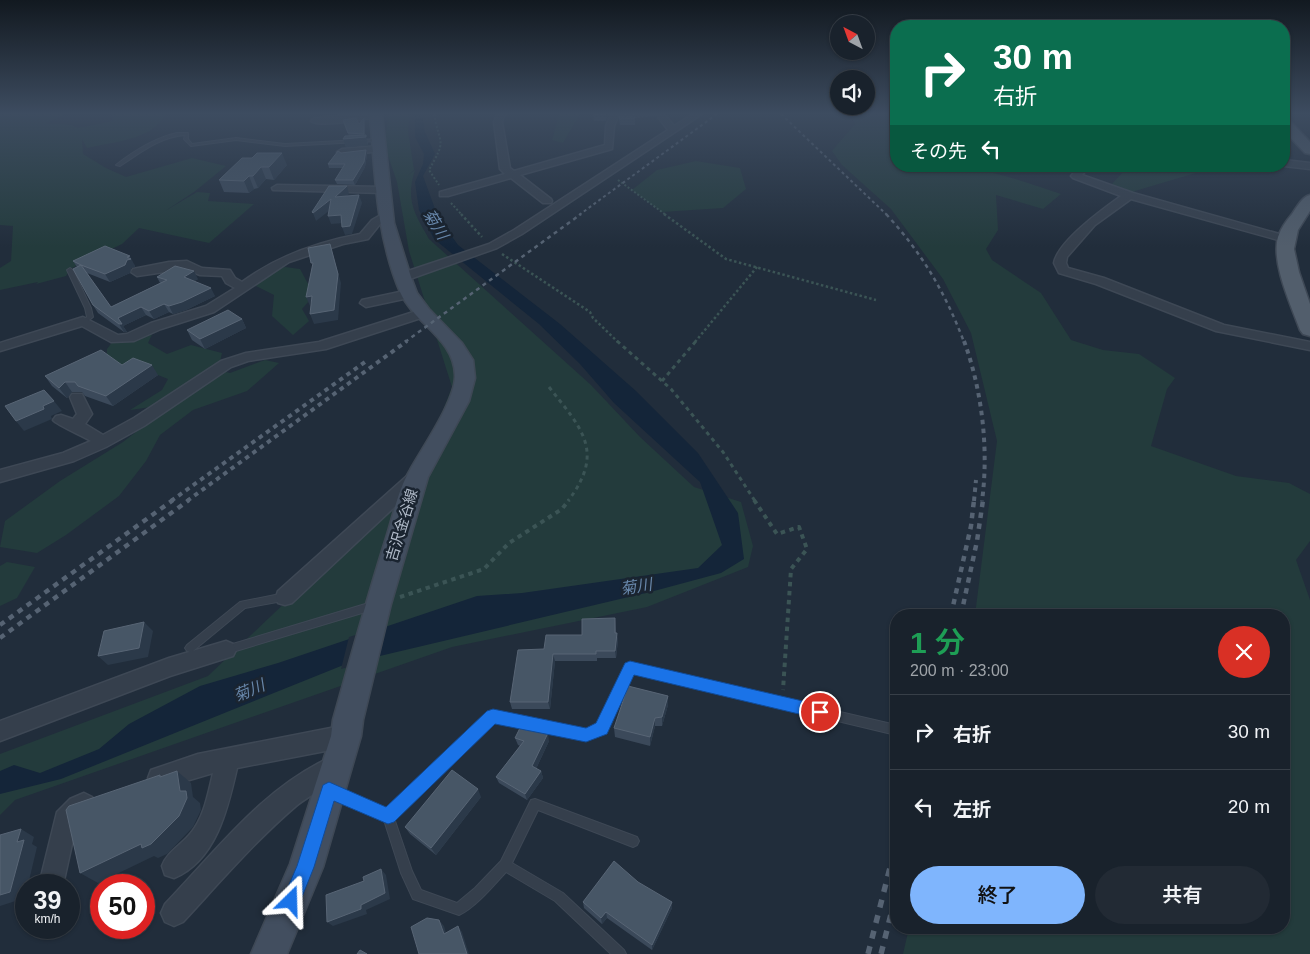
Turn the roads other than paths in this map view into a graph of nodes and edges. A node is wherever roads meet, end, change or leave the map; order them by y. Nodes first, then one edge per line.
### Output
1 (129, 159) edge
2 (381, 159) edge
3 (503, 159) edge
4 (570, 159) edge
5 (629, 159) edge
6 (1290, 164) edge
7 (118, 166) dead end
8 (1310, 166) edge
9 (1080, 172) edge
10 (513, 174) junction
11 (277, 188) dead end
12 (384, 190) junction
13 (444, 194) road end
14 (1129, 195) junction
15 (1310, 200) edge
16 (547, 201) dead end
17 (386, 216) junction
18 (1286, 238) junction
19 (446, 261) joint
20 (70, 270) dead end
21 (137, 272) dead end
22 (406, 286) junction
23 (243, 288) junction
24 (366, 303) dead end
25 (423, 313) junction
26 (84, 322) junction
27 (1310, 330) edge
28 (1310, 346) edge
29 (2, 347) dead end
30 (77, 397) dead end
31 (61, 420) dead end
32 (76, 426) junction
33 (103, 442) junction
34 (0, 476) edge
35 (417, 477) junction
36 (284, 597) joint
37 (378, 606) junction
38 (190, 648) dead end
39 (226, 650) joint
40 (890, 729) edge
41 (0, 731) edge
42 (340, 753) junction
43 (228, 759) junction
44 (143, 784) edge
45 (106, 797) edge
46 (388, 816) junction
47 (633, 841) dead end
48 (504, 865) junction
49 (174, 866) dead end
50 (53, 874) edge
51 (174, 913) dead end
52 (270, 954) edge
53 (620, 954) edge

1 - 7 lane
2 - 12 main road, 吉沢金谷線
3 - 10 street
4 - 10 street
5 - 19 street
6 - 8 street
9 - 14 street
10 - 13 street
10 - 16 street
11 - 12 street
12 - 17 main road, 吉沢金谷線
14 - 18 street
14 - 28 street
15 - 18 main road
17 - 22 main road, 吉沢金谷線
17 - 23 street
18 - 27 main road
19 - 22 street
20 - 26 lane
21 - 23 street
22 - 24 street
22 - 25 main road, 吉沢金谷線
23 - 26 street
25 - 33 street
25 - 35 main road, 吉沢金谷線
26 - 29 street
30 - 32 street
31 - 32 street
32 - 33 street
33 - 34 street
35 - 36 street
35 - 37 main road, 吉沢金谷線
36 - 38 lane
37 - 39 lane
37 - 42 main road, 吉沢金谷線
39 - 41 street
40 - 46 lane
42 - 43 street
42 - 46 lane
42 - 51 street
42 - 52 main road, 吉沢金谷線
43 - 44 street
43 - 49 street
45 - 50 street
46 - 48 lane
47 - 48 lane
48 - 53 lane

